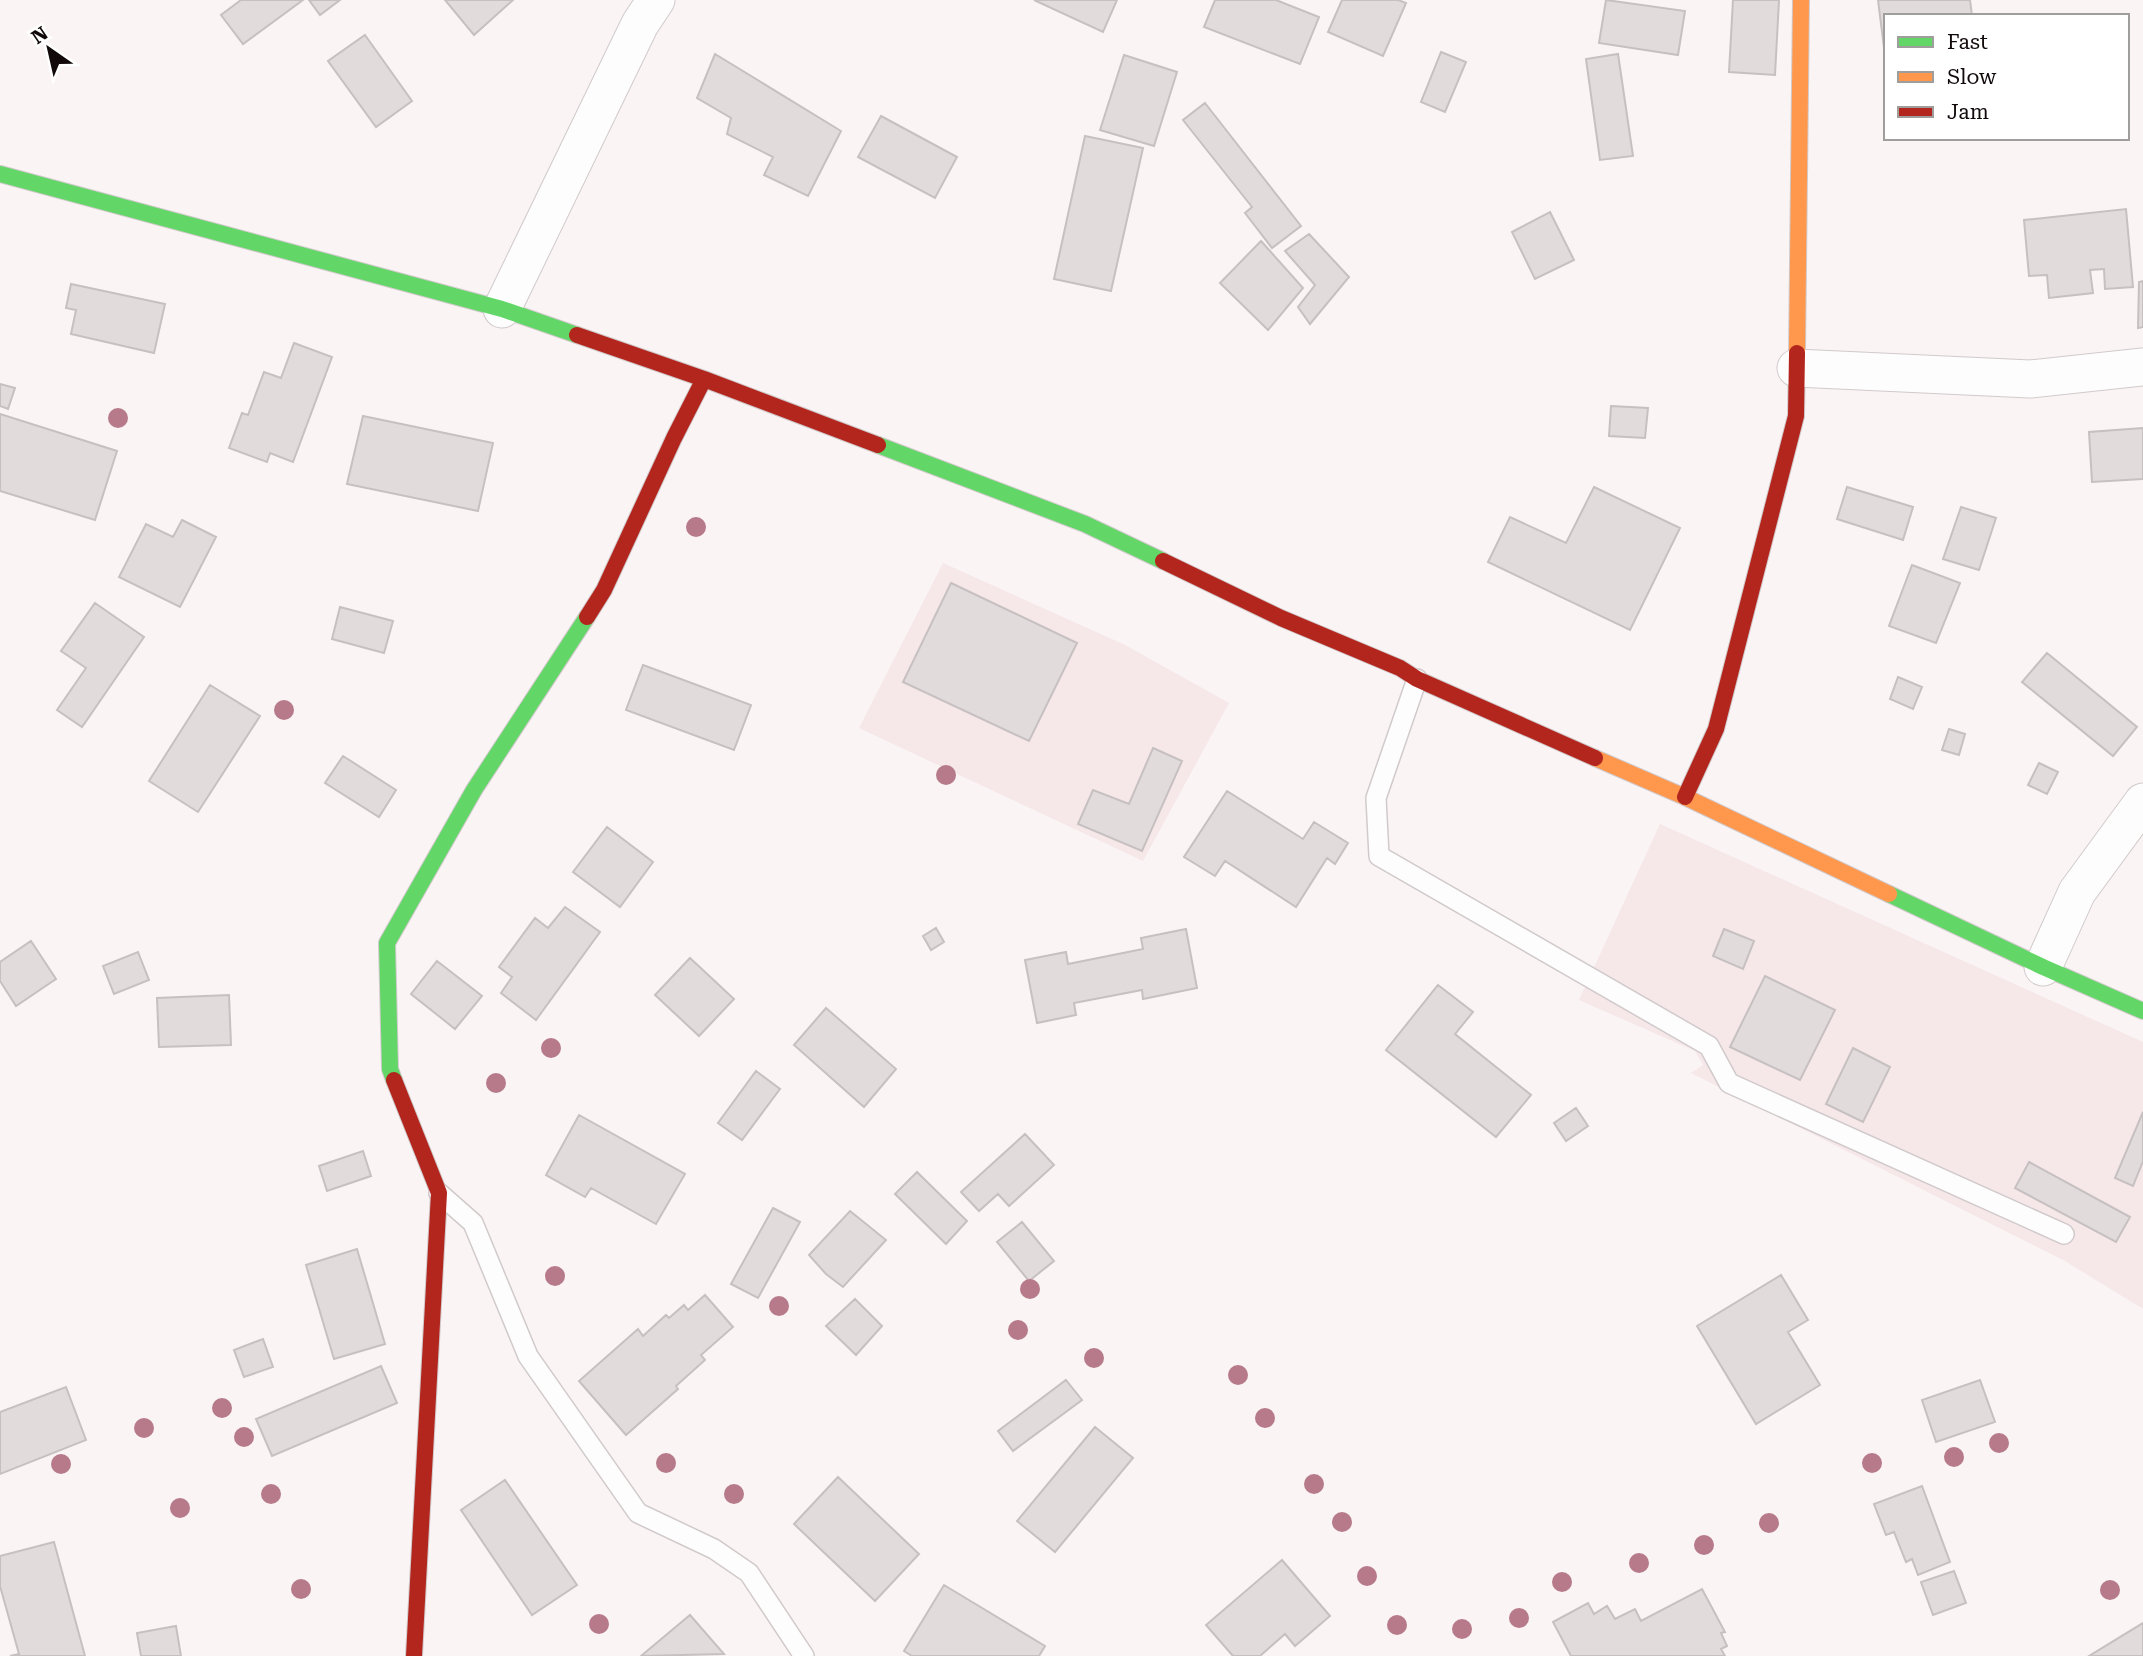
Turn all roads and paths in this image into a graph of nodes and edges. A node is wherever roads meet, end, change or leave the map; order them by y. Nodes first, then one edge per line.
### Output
1 (656, 0) edge
2 (1801, 0) edge
3 (0, 174) edge
4 (502, 309) junction
5 (2143, 367) edge
6 (1796, 368) junction
7 (704, 379) junction
8 (1417, 679) junction
9 (1685, 797) junction
10 (2143, 802) edge
11 (2043, 967) junction
12 (2143, 1011) edge
13 (439, 1193) junction
14 (2064, 1234) dead end
15 (414, 1656) edge
16 (804, 1656) edge

1 - 4 street
2 - 6 main road
3 - 4 main road
4 - 7 main road
5 - 6 street
6 - 9 main road
7 - 8 main road
7 - 13 main road
8 - 9 main road
8 - 14 lane
9 - 11 main road
10 - 11 street
11 - 12 main road
13 - 15 main road
13 - 16 lane

